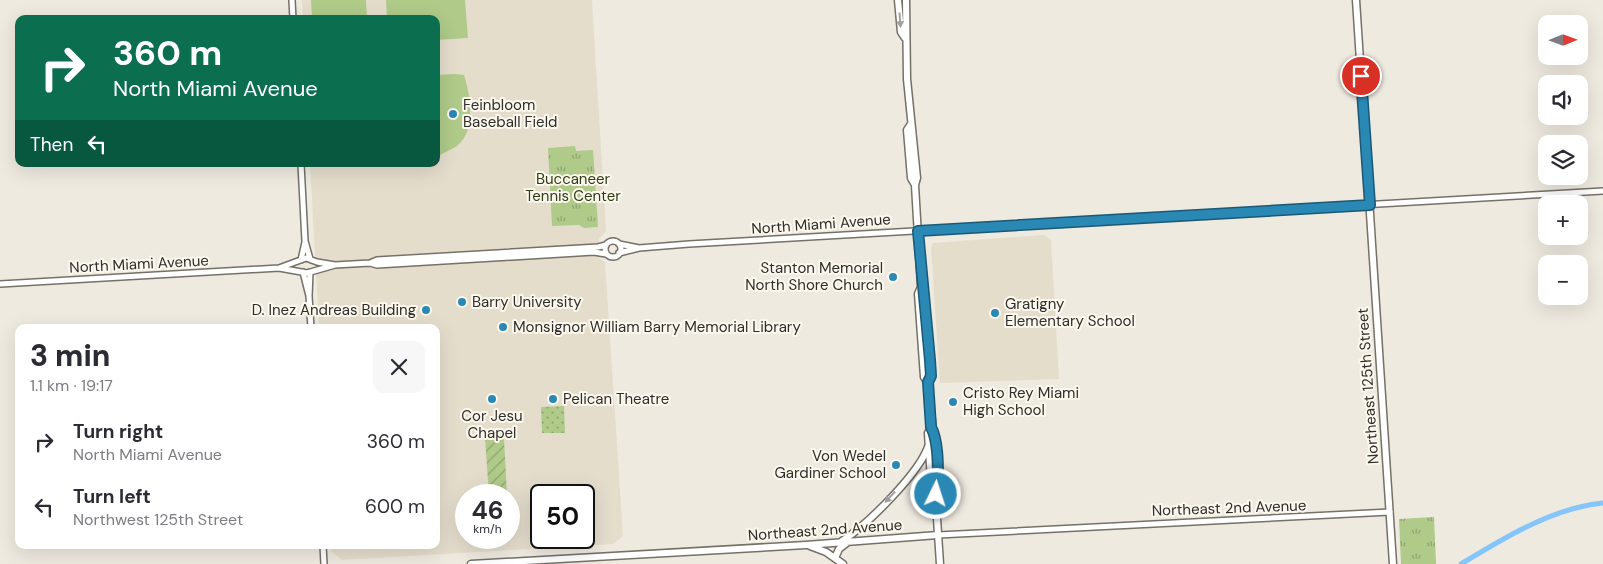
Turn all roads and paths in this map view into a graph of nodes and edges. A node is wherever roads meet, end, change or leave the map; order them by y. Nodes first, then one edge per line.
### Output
1 (292, 0) edge
2 (898, 0) edge
3 (906, 0) edge
4 (1356, 0) edge
5 (293, 15) edge
6 (905, 38) junction
7 (301, 167) edge
8 (1603, 191) edge
9 (1370, 205) junction
10 (918, 231) junction
11 (305, 241) junction
12 (606, 244) junction
13 (619, 244) junction
14 (639, 248) junction
15 (619, 253) junction
16 (521, 254) junction
17 (606, 254) junction
18 (311, 260) junction
19 (300, 261) junction
20 (335, 265) junction
21 (279, 268) junction
22 (302, 271) junction
23 (312, 271) junction
24 (0, 284) edge
25 (308, 296) junction
26 (311, 324) edge
27 (931, 427) junction
28 (929, 444) junction
29 (935, 488) junction
30 (1390, 512) junction
31 (938, 535) junction
32 (850, 541) junction
33 (841, 542) junction
34 (806, 545) junction
35 (323, 549) edge
36 (836, 558) junction
37 (324, 564) edge
38 (471, 564) edge
39 (843, 564) edge
40 (940, 564) edge
41 (1393, 564) edge

1 - 5 street
2 -> 6 main road
3 - 6 main road
4 - 9 main road, Northeast 125th Street
6 - 10 main road
7 - 11 street
8 - 9 street, North Miami Avenue
9 - 10 street, North Miami Avenue
9 - 30 main road, Northeast 125th Street
10 - 14 street, North Miami Avenue
10 - 27 main road
11 - 18 street
11 - 19 street
12 - 13 street
12 - 16 street
12 - 17 street
13 - 14 street, North Miami Avenue
13 - 15 street
14 - 15 street, North Miami Avenue
15 - 17 street
16 - 17 street
16 - 20 street
18 - 19 street, North Miami Avenue
18 - 20 street
18 - 23 street
19 - 21 street, North Miami Avenue
19 - 22 street
20 - 23 street
21 - 22 street, North Miami Avenue
21 - 24 street, North Miami Avenue
22 - 23 street, North Miami Avenue
22 - 25 street
23 - 25 street
25 - 26 street
27 - 28 main road
27 - 29 main road
28 - 29 main road
28 -> 33 main road
29 - 31 main road
30 - 31 street, Northeast 2nd Avenue
30 - 41 main road, Northeast 125th Street
31 - 32 main road, Northeast 2nd Avenue
31 - 40 main road
32 - 33 main road, Northeast 2nd Avenue
32 - 36 main road
33 - 34 main road, Northeast 2nd Avenue
34 - 36 main road
34 - 38 main road, Northeast 2nd Avenue
35 - 37 street
36 - 39 main road

